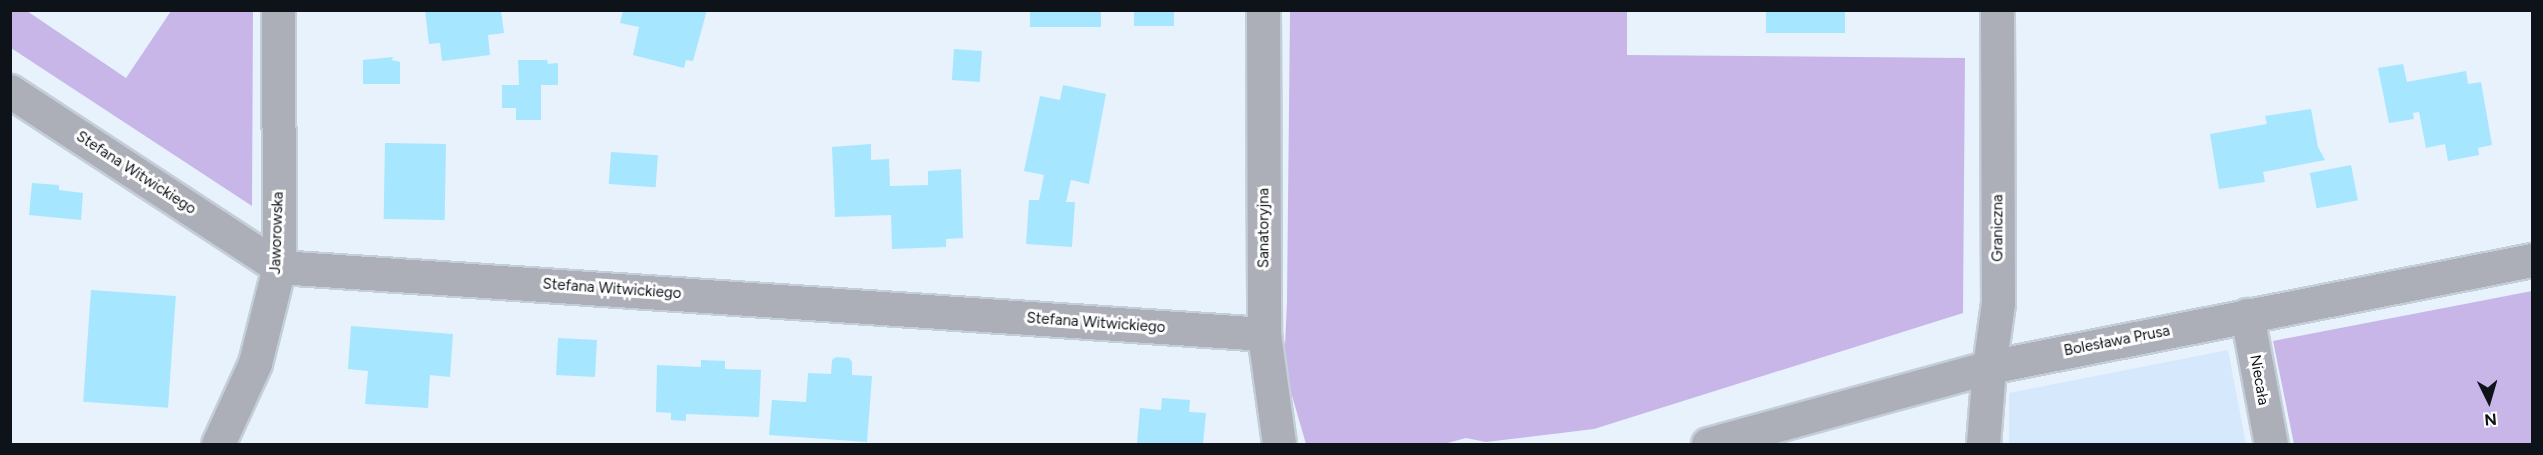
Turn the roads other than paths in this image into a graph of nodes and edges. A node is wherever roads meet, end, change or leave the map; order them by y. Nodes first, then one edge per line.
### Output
1 (278, 10) edge
2 (1263, 10) edge
3 (1997, 10) edge
4 (10, 92) edge
5 (2532, 260) edge
6 (279, 267) junction
7 (2247, 315) junction
8 (1264, 334) junction
9 (1989, 367) junction
10 (218, 444) edge
11 (1279, 444) edge
12 (1708, 444) edge
13 (1983, 444) edge
14 (2271, 444) edge

1 - 6 street, Jaworowska
2 - 8 street, Sanatoryjna
3 - 9 street, Graniczna
4 - 6 street, Stefana Witwickiego
5 - 7 street, Bolesława Prusa
6 - 8 street, Stefana Witwickiego
6 - 10 street, Jaworowska
7 - 9 street, Bolesława Prusa
7 - 14 street, Niecała
8 - 11 street, Sanatoryjna
9 - 12 street, Bolesława Prusa
9 - 13 street, Graniczna

